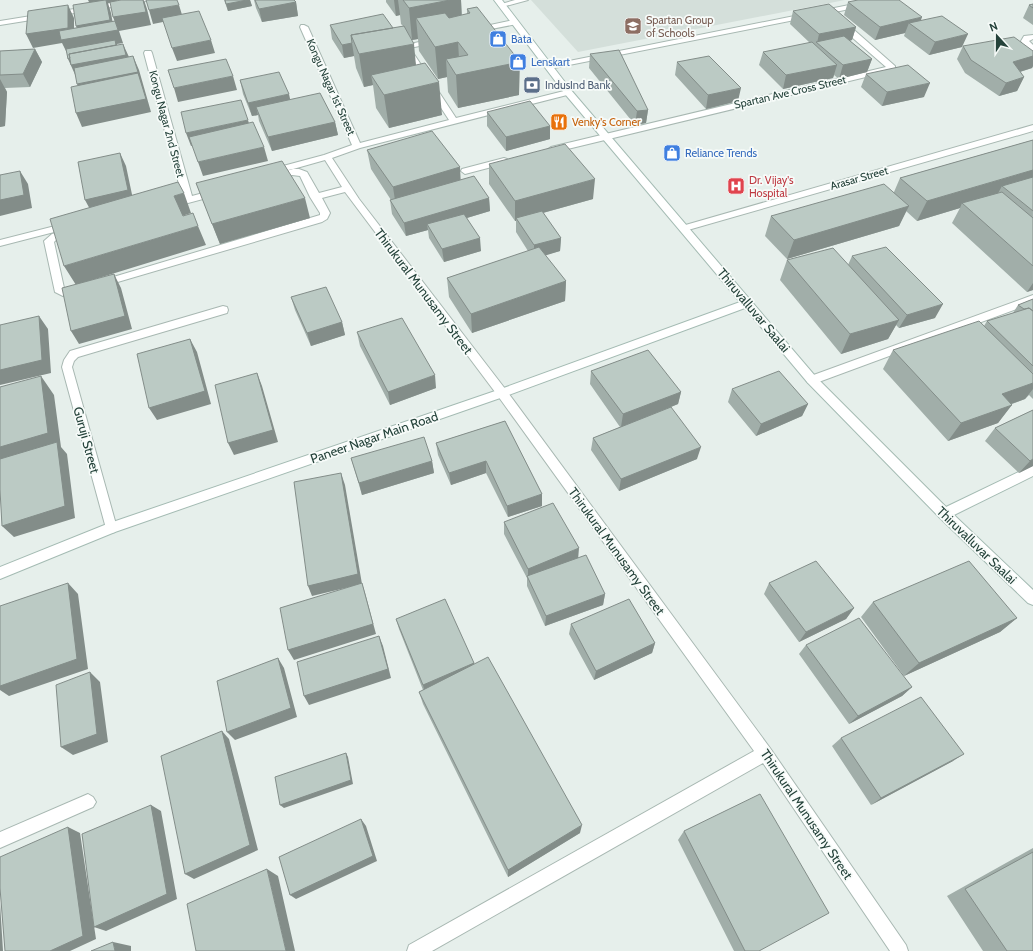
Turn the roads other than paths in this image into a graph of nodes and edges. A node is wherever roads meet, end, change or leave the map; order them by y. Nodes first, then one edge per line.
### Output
1 (143, 0) edge
2 (524, 0) edge
3 (886, 0) edge
4 (500, 2) edge
5 (828, 11) junction
6 (0, 22) edge
7 (514, 22) junction
8 (304, 27) dead end
9 (471, 31) edge
10 (1033, 37) edge
11 (442, 38) edge
12 (1033, 49) edge
13 (148, 53) dead end
14 (549, 66) junction
15 (568, 92) junction
16 (454, 121) junction
17 (1033, 128) edge
18 (606, 136) junction
19 (358, 146) junction
20 (539, 152) edge
21 (327, 157) junction
22 (510, 160) edge
23 (466, 171) dead end
24 (348, 188) junction
25 (187, 197) junction
26 (315, 197) junction
27 (685, 228) junction
28 (0, 243) edge
29 (1033, 299) edge
30 (748, 303) junction
31 (223, 310) dead end
32 (812, 380) junction
33 (502, 393) junction
34 (1033, 470) edge
35 (944, 514) junction
36 (111, 528) junction
37 (0, 573) edge
38 (1033, 599) edge
39 (765, 753) junction
40 (88, 802) dead end
41 (0, 840) edge
42 (415, 951) edge
43 (900, 951) edge

1 - 6 street
2 - 4 street
3 - 5 street
4 - 7 street, Thiruvalluvar Saalai
5 - 14 street
5 - 18 street, Spartan Ave Cross Street
7 - 9 street
7 - 14 street, Thiruvalluvar Saalai
8 - 19 street, Kongu Nagar 1st Street
10 - 12 street
11 - 16 street
13 - 25 street, Kongu Nagar 2nd Street
14 - 15 street, Thiruvalluvar Saalai
15 - 16 street
15 - 18 street, Thiruvalluvar Saalai
16 - 19 street
17 - 27 street, Arasar Street
18 - 20 street
18 - 27 street, Thiruvalluvar Saalai
19 - 21 street
21 - 24 street, Thirukural Munusamy Street
21 - 25 street
22 - 23 street
24 - 26 street
24 - 33 street, Thirukural Munusamy Street
25 - 26 street
25 - 26 street
25 - 28 street
27 - 30 street, Thiruvalluvar Saalai
29 - 32 street
30 - 32 street, Thiruvalluvar Saalai
30 - 33 street, Paneer Nagar Main Road
31 - 36 street, Guruji Street
32 - 35 street, Thiruvalluvar Saalai
33 - 36 street, Paneer Nagar Main Road
33 - 39 street, Thirukural Munusamy Street
34 - 35 street
35 - 38 street, Thiruvalluvar Saalai
36 - 37 street, Paneer Nagar Main Road
39 - 42 street
39 - 43 street, Thirukural Munusamy Street
40 - 41 street

